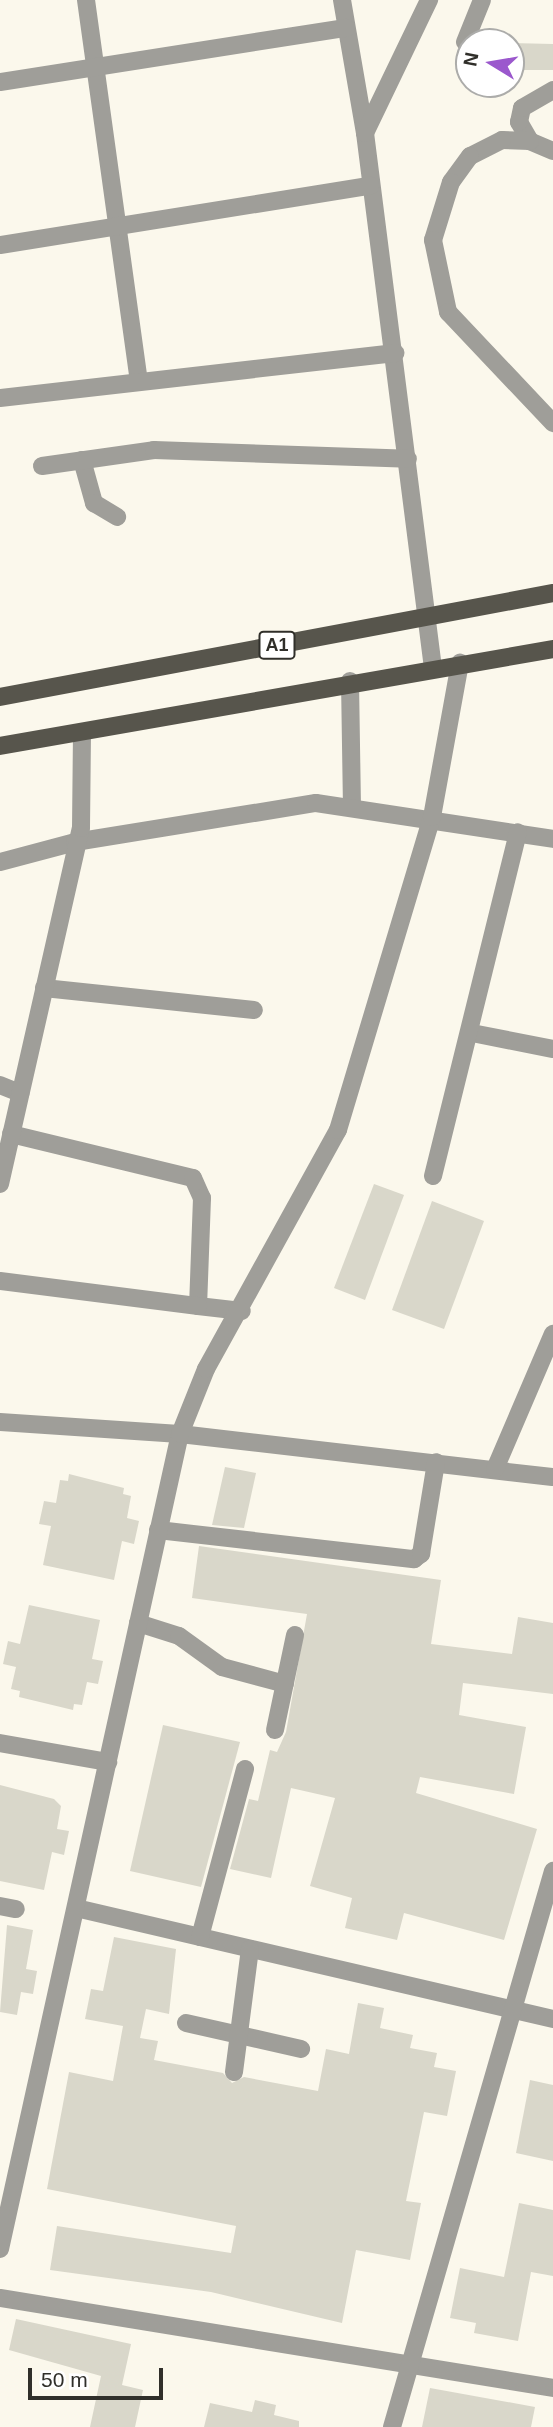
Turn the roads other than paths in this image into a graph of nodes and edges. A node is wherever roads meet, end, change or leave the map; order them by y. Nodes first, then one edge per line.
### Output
1 (86, 0) edge
2 (342, 0) edge
3 (429, 0) edge
4 (482, 0) edge
5 (346, 28) junction
6 (470, 28) edge
7 (96, 67) junction
8 (0, 82) edge
9 (553, 90) edge
10 (365, 133) junction
11 (530, 141) junction
12 (553, 150) edge
13 (370, 186) junction
14 (118, 227) junction
15 (0, 246) edge
16 (395, 354) junction
17 (138, 377) junction
18 (0, 398) edge
19 (553, 423) edge
20 (408, 459) junction
21 (82, 460) junction
22 (43, 466) dead end
23 (117, 517) dead end
24 (553, 593) edge
25 (427, 612) junction
26 (553, 649) edge
27 (460, 663) junction
28 (433, 668) junction
29 (350, 681) junction
30 (0, 697) edge
31 (82, 732) junction
32 (0, 746) edge
33 (352, 806) junction
34 (432, 817) junction
35 (518, 832) junction
36 (553, 839) edge
37 (75, 842) junction
38 (0, 862) edge
39 (44, 988) junction
40 (254, 1010) dead end
41 (472, 1033) junction
42 (553, 1049) edge
43 (0, 1085) edge
44 (20, 1093) junction
45 (11, 1134) junction
46 (1, 1173) edge
47 (433, 1176) dead end
48 (0, 1281) edge
49 (198, 1306) junction
50 (242, 1311) junction
51 (553, 1334) edge
52 (0, 1422) edge
53 (180, 1434) junction
54 (436, 1462) junction
55 (495, 1469) junction
56 (553, 1476) edge
57 (159, 1530) junction
58 (138, 1623) junction
59 (295, 1635) dead end
60 (285, 1684) junction
61 (275, 1730) dead end
62 (0, 1743) edge
63 (108, 1762) junction
64 (245, 1769) dead end
65 (553, 1871) edge
66 (76, 1908) junction
67 (200, 1937) junction
68 (250, 1949) junction
69 (513, 2012) junction
70 (553, 2019) edge
71 (186, 2023) dead end
72 (239, 2035) junction
73 (300, 2049) dead end
74 (234, 2072) dead end
75 (0, 2249) edge
76 (0, 2298) edge
77 (409, 2364) junction
78 (553, 2388) edge
79 (392, 2427) edge

1 - 7 street
2 - 5 street
3 - 10 street
4 - 6 street
5 - 7 street
5 - 10 street
7 - 8 street
7 - 14 street
9 - 11 street
10 - 13 street
11 - 12 street
11 - 19 street
13 - 14 street
13 - 16 street
14 - 15 street
14 - 17 street
16 - 17 street
16 - 20 street
17 - 18 street
20 - 21 street
20 - 25 street
21 - 22 street
21 - 23 street
24 - 25 main road, A1
25 - 28 street
25 - 30 main road, A1
26 - 27 main road
27 - 28 main road
27 - 34 street
28 - 29 main road
29 - 31 main road
29 - 33 street
31 - 32 main road
31 - 37 street
33 - 34 street
33 - 37 street
34 - 35 street
34 - 50 street
35 - 36 street
35 - 41 street
37 - 38 street
37 - 39 street
39 - 40 street
39 - 44 street
41 - 42 street
41 - 47 street
43 - 44 street
44 - 45 street
45 - 46 street
45 - 49 street
48 - 49 street
49 - 50 street
50 - 53 street
51 - 55 street
52 - 53 street
53 - 54 street
53 - 57 street
54 - 55 street
54 - 57 street
55 - 56 street
57 - 58 street
58 - 60 street
58 - 63 street
59 - 60 street
60 - 61 street
62 - 63 street
63 - 66 street
64 - 67 street
65 - 69 street
66 - 67 street
66 - 75 street
67 - 68 street
68 - 69 street
68 - 72 street
69 - 70 street
69 - 77 street
71 - 72 street
72 - 73 street
72 - 74 street
76 - 77 street
77 - 78 street
77 - 79 street

